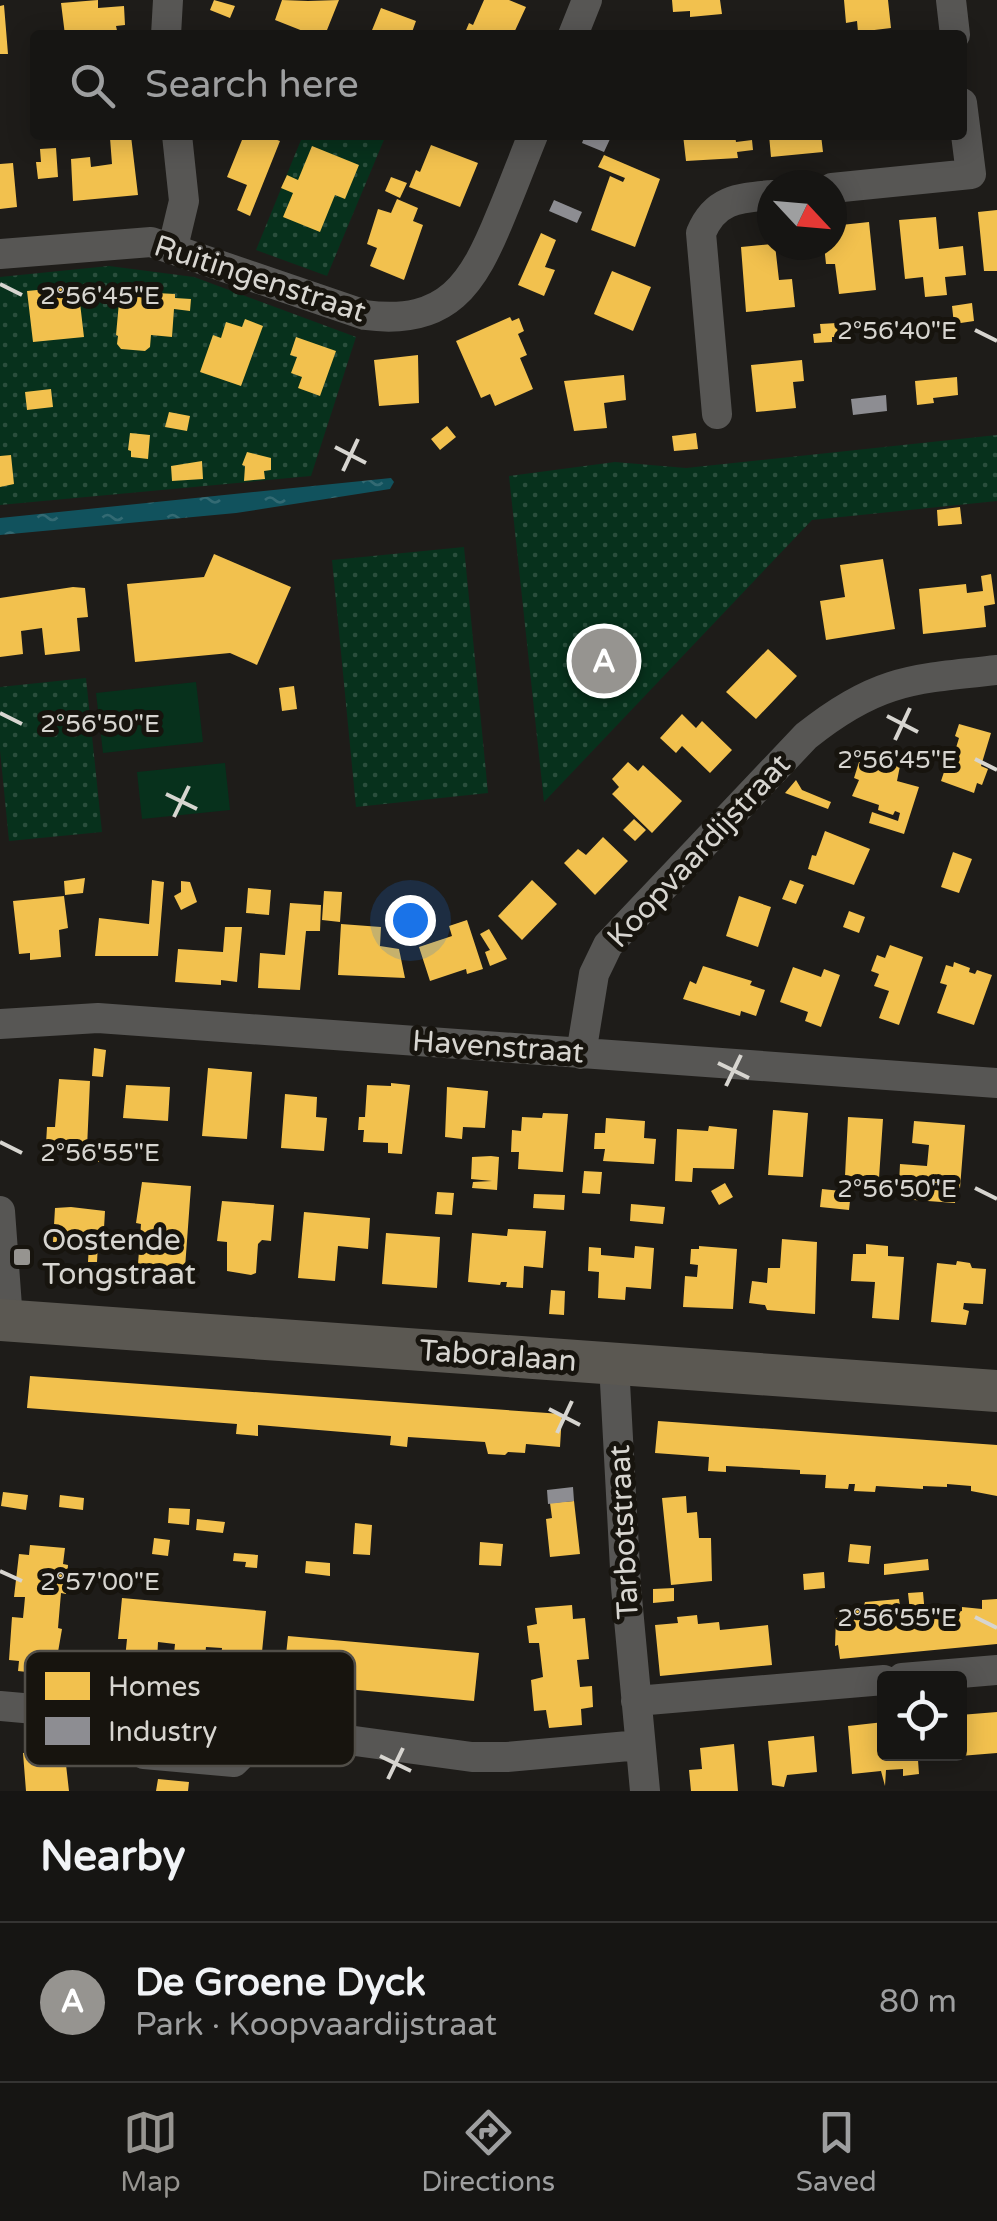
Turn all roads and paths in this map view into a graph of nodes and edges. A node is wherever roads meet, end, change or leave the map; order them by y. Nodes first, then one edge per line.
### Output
1 (168, 0) edge
2 (587, 0) edge
3 (951, 0) edge
4 (166, 30) edge
5 (575, 30) edge
6 (954, 30) edge
7 (967, 119) edge
8 (177, 140) edge
9 (531, 140) edge
10 (984, 172) edge
11 (847, 186) edge
12 (757, 197) edge
13 (172, 247) junction
14 (0, 254) edge
15 (717, 414) dead end
16 (997, 670) edge
17 (0, 1024) edge
18 (581, 1054) junction
19 (997, 1082) edge
20 (0, 1211) edge
21 (4, 1320) edge
22 (614, 1364) junction
23 (997, 1391) edge
24 (997, 1670) edge
25 (967, 1673) edge
26 (877, 1681) edge
27 (636, 1701) junction
28 (0, 1706) edge
29 (25, 1708) edge
30 (355, 1741) edge
31 (640, 1745) junction
32 (646, 1791) edge

1 - 4 street
2 - 5 street
3 - 6 street
7 - 10 street
8 - 13 street
9 - 13 street, Ruitingenstraat
10 - 11 street
12 - 15 street
13 - 14 street, Ruitingenstraat
16 - 18 street, Koopvaardijstraat
17 - 18 street, Havenstraat
18 - 19 street, Havenstraat
20 - 21 street
21 - 22 street, Taboralaan
22 - 23 street, Taboralaan
22 - 27 street, Tarbotstraat
24 - 25 street
26 - 27 street
27 - 31 street, Tarbotstraat
28 - 29 street
30 - 31 street
31 - 32 street, Tarbotstraat

